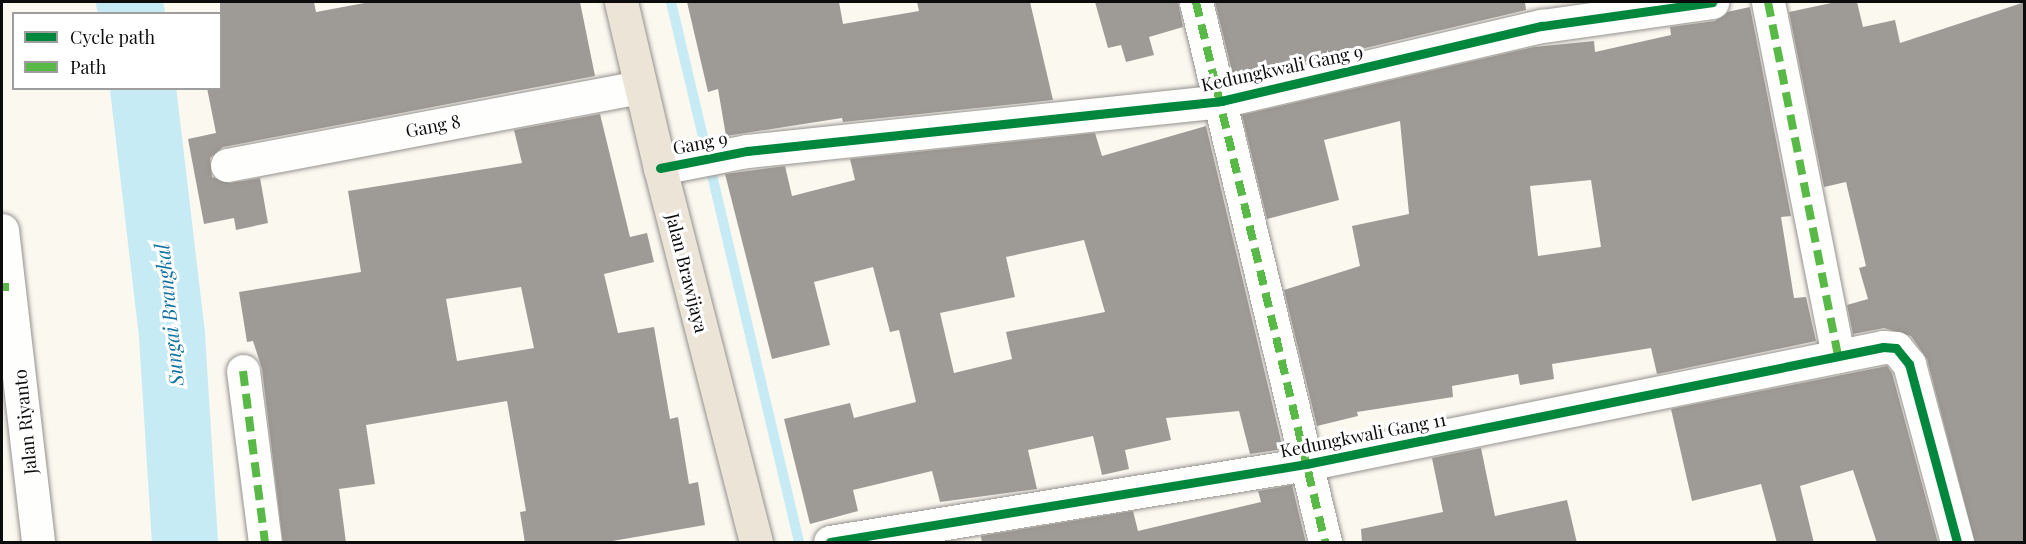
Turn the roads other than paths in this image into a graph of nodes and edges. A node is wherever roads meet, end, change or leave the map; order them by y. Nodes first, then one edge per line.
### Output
1 (621, 2) edge
2 (1196, 2) edge
3 (1712, 2) edge
4 (1768, 2) edge
5 (640, 87) junction
6 (1221, 101) junction
7 (747, 151) joint
8 (227, 165) dead end
9 (675, 165) junction
10 (2, 230) edge
11 (5, 287) edge
12 (1838, 356) junction
13 (243, 371) dead end
14 (1306, 464) junction
15 (832, 542) edge
16 (38, 543) edge
17 (265, 543) edge
18 (756, 543) edge
19 (1325, 543) edge
20 (1957, 543) edge

1 - 5 main road, Jalan Brawijaya
2 - 6 street
3 - 6 street, Kedungkwali Gang 9
4 - 12 street
5 - 8 street, Gang 8
5 - 9 main road, Jalan Brawijaya
6 - 7 street, Kedungkwali Gang 9
6 - 14 street
7 - 9 street, Gang 9
9 - 18 main road, Jalan Brawijaya
10 - 11 street, Jalan Riyanto
11 - 16 street, Jalan Riyanto
12 - 14 street, Kedungkwali Gang 11
12 - 20 street, Kedungkwali Gang 11
13 - 17 street
14 - 15 street, Kedungkwali Gang 11
14 - 19 street

